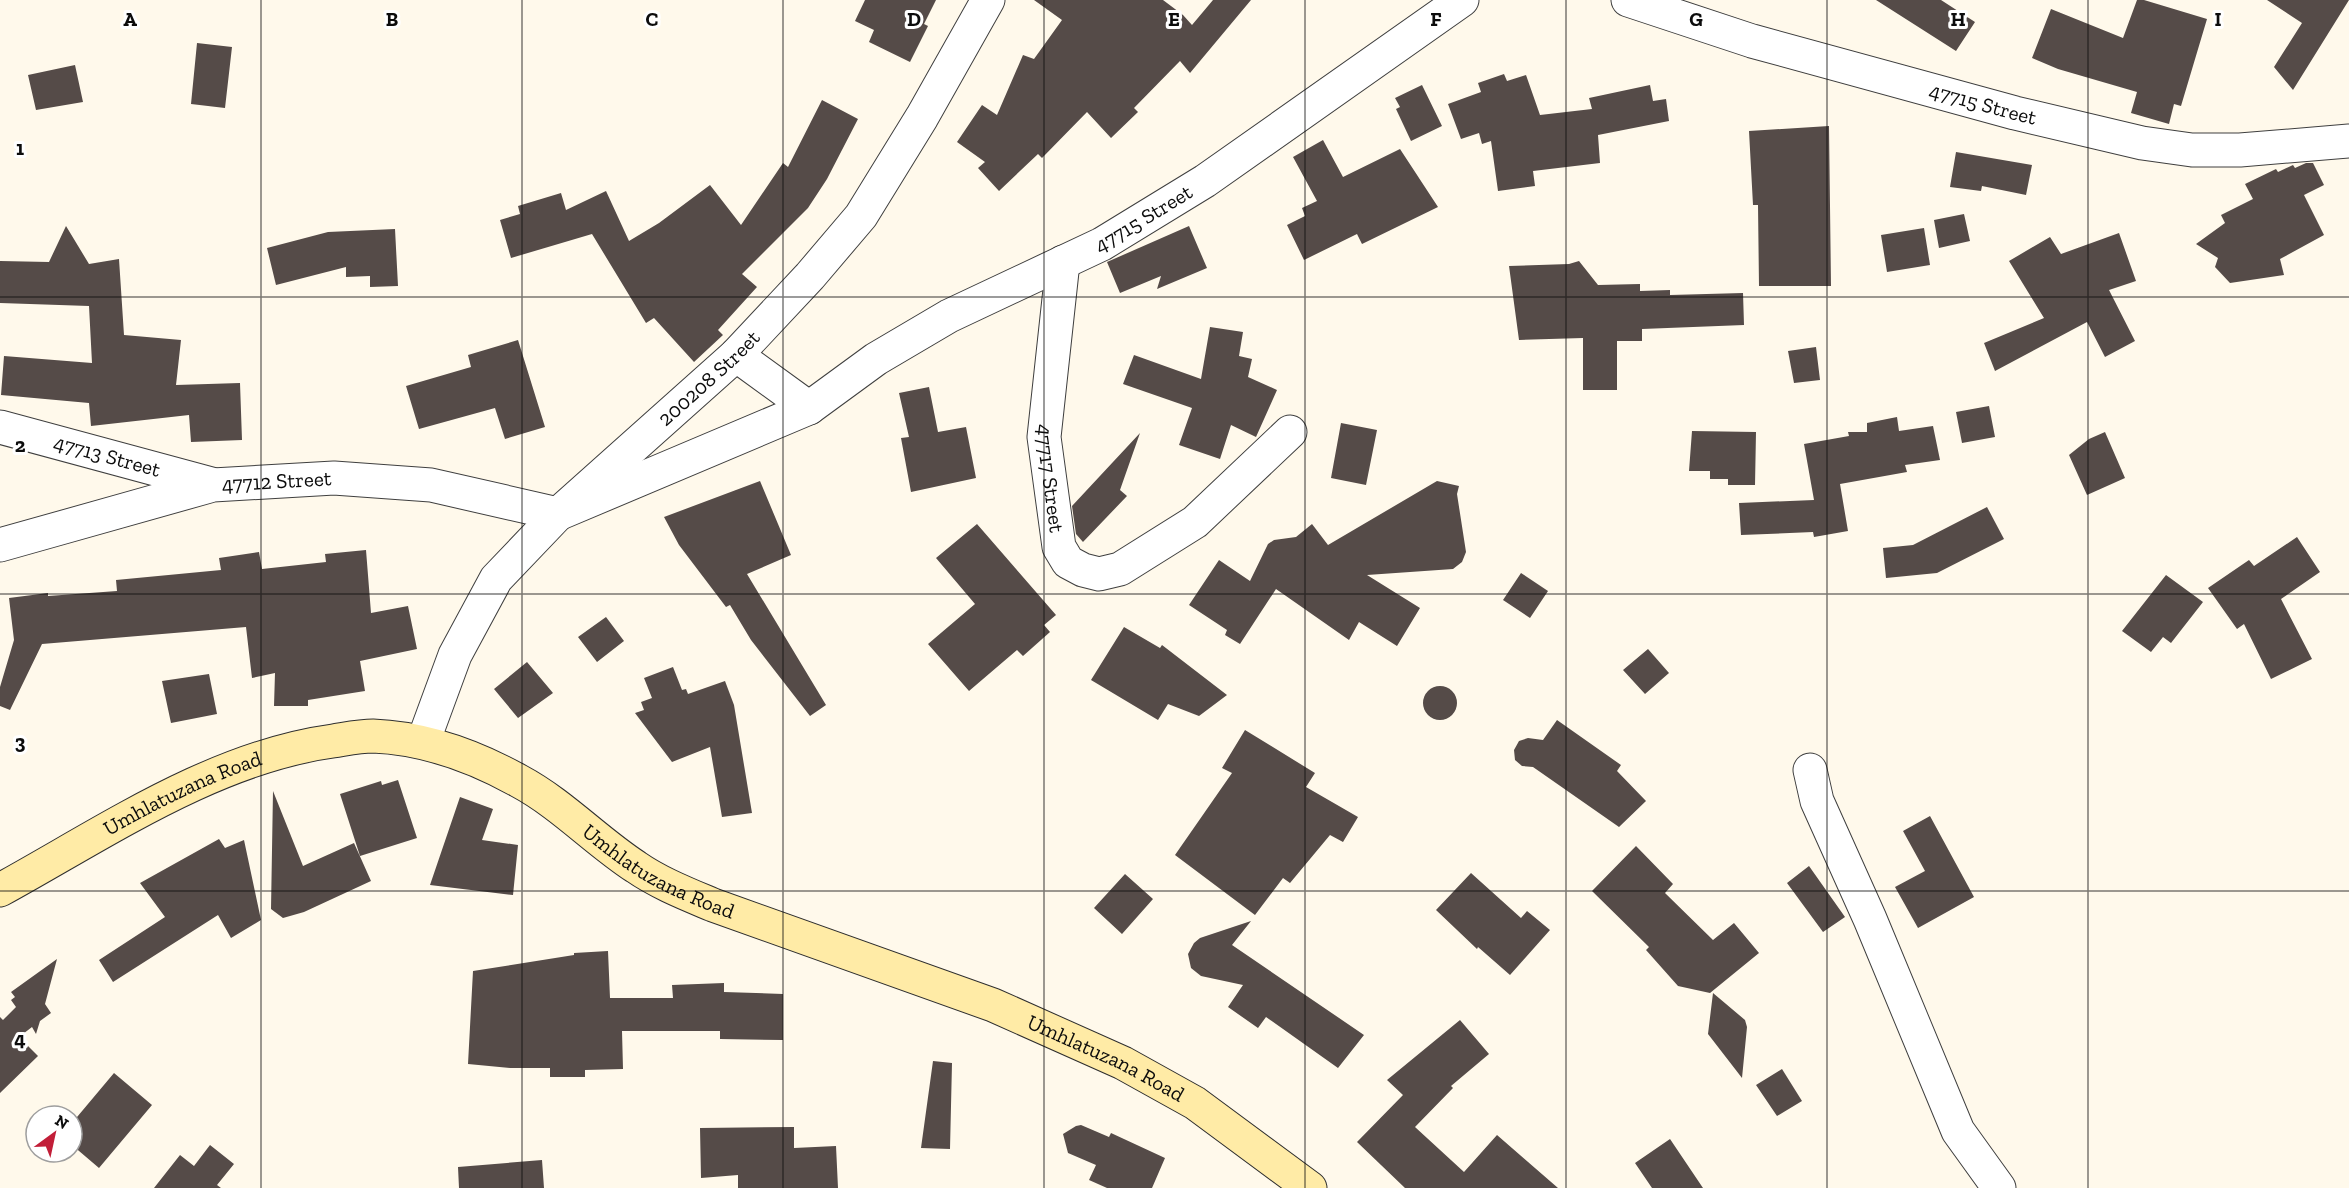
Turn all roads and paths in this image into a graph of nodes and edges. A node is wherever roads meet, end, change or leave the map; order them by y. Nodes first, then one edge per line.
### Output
1 (988, 0) edge
2 (1462, 0) edge
3 (1628, 0) edge
4 (2349, 141) edge
5 (1063, 262) junction
6 (736, 355) junction
7 (809, 408) junction
8 (0, 428) edge
9 (1290, 432) dead end
10 (213, 485) junction
11 (558, 514) junction
12 (0, 545) edge
13 (423, 742) junction
14 (1810, 770) dead end
15 (0, 890) edge
16 (1310, 1188) edge
17 (1999, 1188) edge

1 - 6 street, 200208 Street
2 - 5 street, 47715 Street
3 - 4 street, 47715 Street
5 - 7 street, 47715 Street
5 - 9 street, 47717 Street
6 - 7 street
6 - 11 street, 200208 Street
7 - 11 street, 47715 Street
8 - 10 street, 47713 Street
10 - 11 street, 47712 Street
10 - 12 street, 47712 Street
11 - 13 street, 200208 Street
13 - 15 street, Umhlatuzana Road
13 - 16 street, Umhlatuzana Road
14 - 17 street

